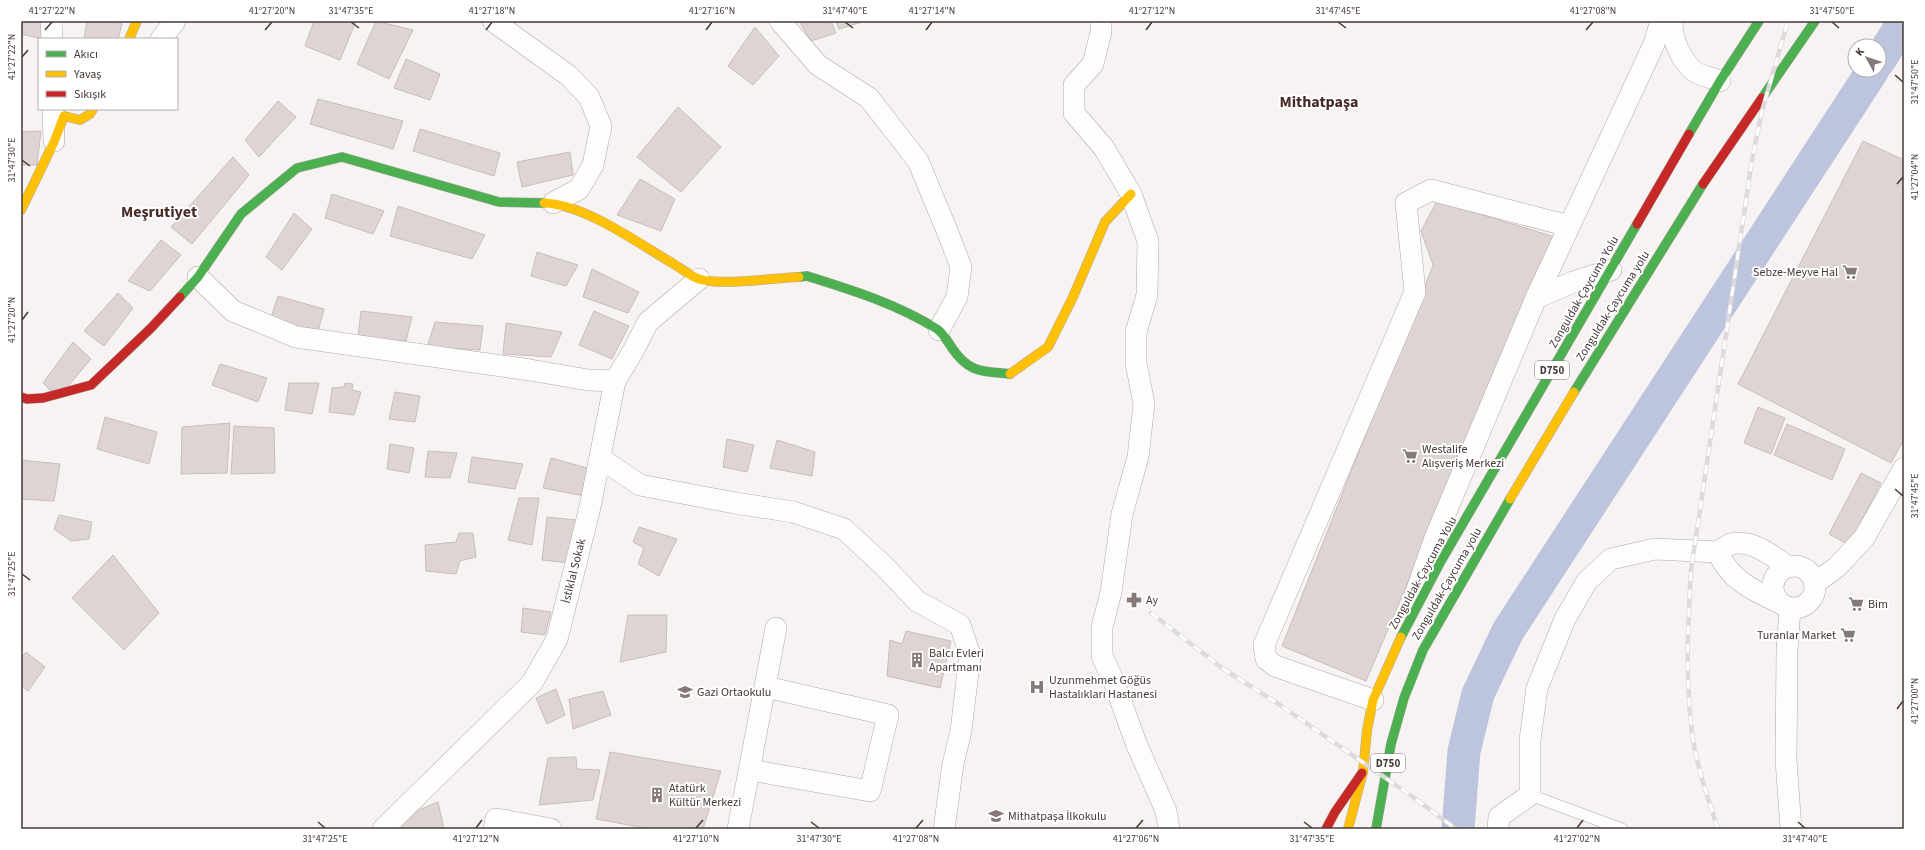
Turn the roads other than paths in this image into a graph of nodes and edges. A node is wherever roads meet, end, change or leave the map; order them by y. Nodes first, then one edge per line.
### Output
1 (51, 21) edge
2 (137, 21) edge
3 (175, 21) edge
4 (493, 21) edge
5 (780, 21) edge
6 (1101, 21) edge
7 (1661, 21) edge
8 (1672, 21) edge
9 (1759, 21) edge
10 (1815, 21) edge
11 (52, 38) edge
12 (129, 38) edge
13 (162, 38) edge
14 (1720, 81) junction
15 (53, 110) edge
16 (93, 111) edge
17 (54, 142) junction
18 (1131, 194) junction
19 (553, 203) junction
20 (21, 210) edge
21 (1569, 226) junction
22 (1611, 270) junction
23 (198, 277) junction
24 (699, 279) junction
25 (1536, 298) junction
26 (939, 330) junction
27 (614, 381) junction
28 (21, 397) edge
29 (600, 458) junction
30 (1904, 468) edge
31 (1718, 552) junction
32 (1788, 567) junction
33 (1815, 583) junction
34 (1784, 605) junction
35 (776, 628) dead end
36 (1398, 642) junction
37 (766, 688) junction
38 (1373, 700) junction
39 (750, 770) junction
40 (1363, 772) junction
41 (1530, 795) junction
42 (383, 829) edge
43 (494, 829) edge
44 (551, 829) edge
45 (738, 829) edge
46 (944, 829) edge
47 (1169, 829) edge
48 (1326, 829) edge
49 (1348, 829) edge
50 (1376, 829) edge
51 (1498, 829) edge
52 (1622, 829) edge
53 (1791, 829) edge

1 - 11 street
2 - 12 main road
3 - 13 street
4 - 19 street
5 - 26 street
6 - 18 street
7 - 21 street
8 - 14 street
9 - 14 main road, Zonguldak-Çaycuma Yolu / D750
10 - 50 main road, Zonguldak-Çaycuma yolu / D750
14 - 22 main road, Zonguldak-Çaycuma Yolu / D750
15 - 17 street
16 - 17 main road
17 - 20 main road
18 - 26 main road
18 - 47 street
19 - 23 main road
19 - 24 main road
21 - 25 street
21 - 38 street
22 - 25 street
22 - 36 main road, Zonguldak-Çaycuma Yolu / D750
23 - 27 street
23 - 28 main road
24 - 26 main road
24 - 27 street, İstiklal Sokak
25 - 36 street
27 - 29 street, İstiklal Sokak
29 - 42 street, İstiklal Sokak
29 - 46 street
30 - 33 street
31 - 32 street
31 - 34 street
31 - 41 street
32 - 33 street
32 - 34 street
33 - 34 street
34 - 53 street
35 - 37 street
36 - 38 main road, Zonguldak-Çaycuma Yolu / D750
37 - 39 street
37 - 39 street
38 - 40 main road, Zonguldak-Çaycuma Yolu / D750
39 - 45 street
40 - 48 main road
40 - 49 main road, D750
41 - 51 street
41 - 52 lane
43 - 44 street

